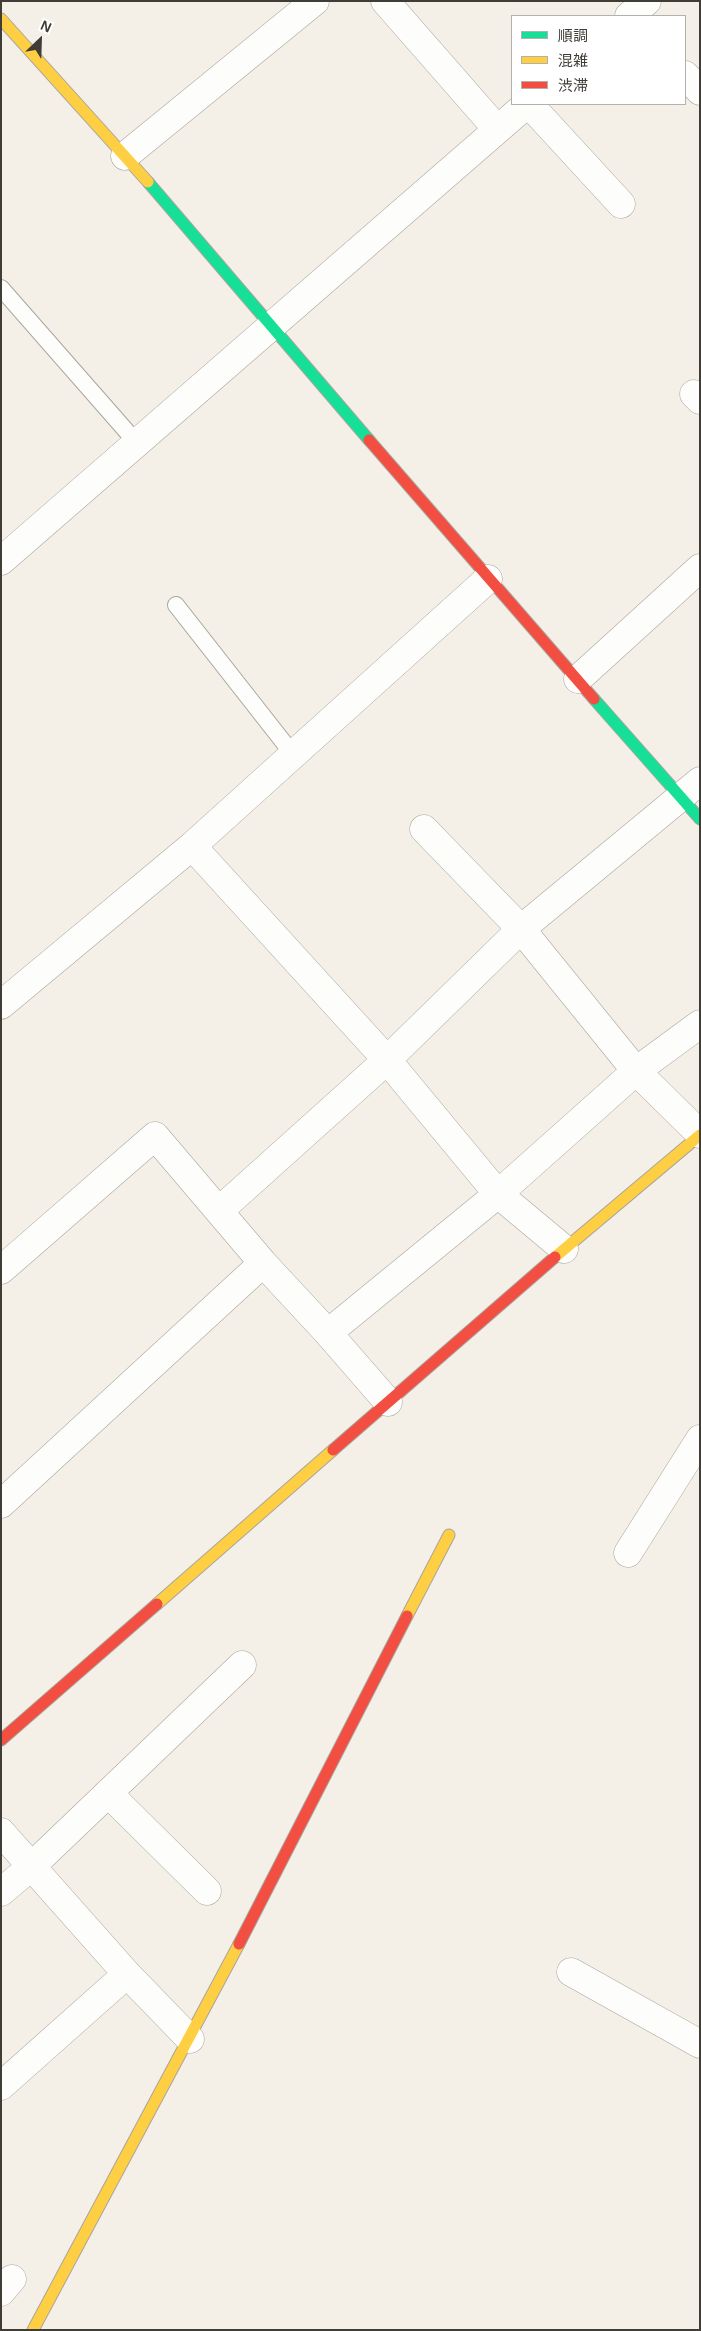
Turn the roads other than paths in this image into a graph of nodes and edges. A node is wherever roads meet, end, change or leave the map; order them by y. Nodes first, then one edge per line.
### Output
1 (315, 1) edge
2 (385, 1) edge
3 (1, 20) edge
4 (686, 76) edge
5 (700, 91) edge
6 (527, 105) edge
7 (529, 105) edge
8 (497, 129) junction
9 (125, 156) junction
10 (621, 204) dead end
11 (1, 288) edge
12 (270, 328) junction
13 (136, 442) junction
14 (1, 561) edge
15 (700, 568) edge
16 (488, 579) junction
17 (176, 605) dead end
18 (578, 679) junction
19 (292, 753) junction
20 (691, 790) edge
21 (700, 819) edge
22 (424, 829) dead end
23 (192, 846) junction
24 (521, 929) junction
25 (1, 1005) edge
26 (700, 1024) edge
27 (387, 1060) junction
28 (636, 1071) junction
29 (700, 1135) edge
30 (498, 1194) junction
31 (220, 1210) junction
32 (564, 1249) junction
33 (263, 1263) junction
34 (1, 1270) edge
35 (328, 1333) junction
36 (388, 1402) junction
37 (699, 1442) edge
38 (1, 1504) edge
39 (449, 1534) dead end
40 (628, 1553) dead end
41 (242, 1665) dead end
42 (1, 1740) edge
43 (108, 1793) junction
44 (1, 1832) edge
45 (32, 1866) junction
46 (208, 1891) dead end
47 (1, 1892) edge
48 (571, 1972) dead end
49 (127, 1974) junction
50 (190, 2039) junction
51 (700, 2044) edge
52 (1, 2086) edge
53 (33, 2330) edge

1 - 9 street
2 - 8 street
3 - 9 street
4 - 5 street
6 - 8 street
7 - 10 street
8 - 12 street
9 - 12 street
11 - 13 lane
12 - 13 street
12 - 16 street
13 - 14 street
15 - 18 street
16 - 18 street
16 - 19 street
17 - 19 lane
18 - 20 street
19 - 23 street
20 - 21 street
20 - 24 street
22 - 24 street
23 - 25 street
23 - 27 street
24 - 27 street
24 - 28 street
26 - 28 street
27 - 30 street
27 - 31 street
28 - 29 street
28 - 30 street
29 - 32 street
30 - 32 street
30 - 35 street
31 - 33 street
31 - 34 street
32 - 36 street
33 - 35 street
33 - 38 street
35 - 36 street
36 - 42 street
37 - 40 street
39 - 50 street
41 - 43 street
43 - 45 street
43 - 46 street
44 - 45 street
45 - 47 street
45 - 49 street
48 - 51 street
49 - 50 street
49 - 52 street
50 - 53 street

